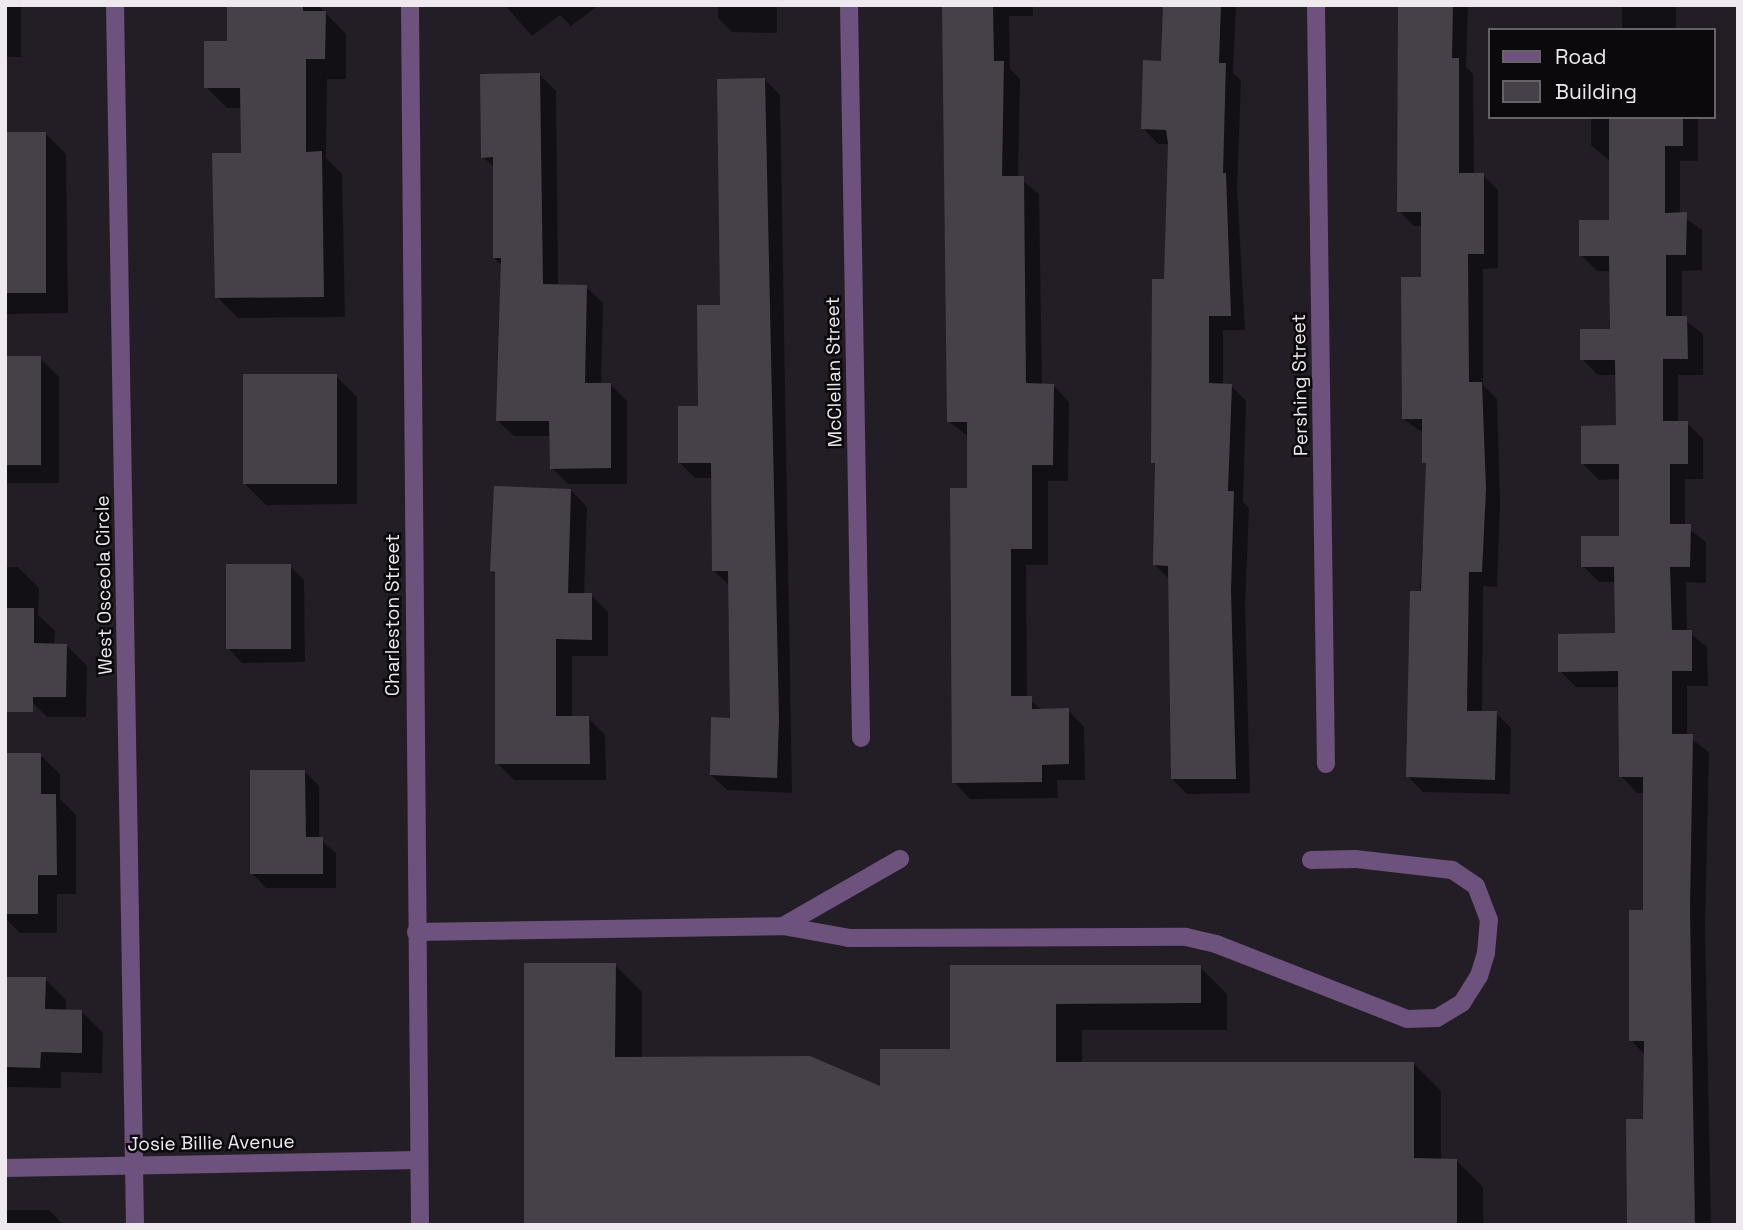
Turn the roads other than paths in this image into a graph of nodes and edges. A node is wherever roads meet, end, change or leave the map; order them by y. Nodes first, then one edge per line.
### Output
1 (115, 5) edge
2 (410, 5) edge
3 (849, 5) edge
4 (1316, 5) edge
5 (861, 738) dead end
6 (1326, 764) dead end
7 (900, 859) dead end
8 (1311, 860) dead end
9 (783, 926) junction
10 (416, 932) junction
11 (418, 1160) junction
12 (136, 1165) junction
13 (5, 1168) edge
14 (135, 1225) edge
15 (421, 1225) edge

1 - 12 street, West Osceola Circle
2 - 10 street, Charleston Street
3 - 5 street, McClellan Street
4 - 6 street, Pershing Street
7 - 9 street
8 - 9 street
9 - 10 street
10 - 11 street, Charleston Street
11 - 12 street, Josie Billie Avenue
11 - 15 street, Charleston Street
12 - 13 street, Josie Billie Avenue
12 - 14 street, West Osceola Circle

